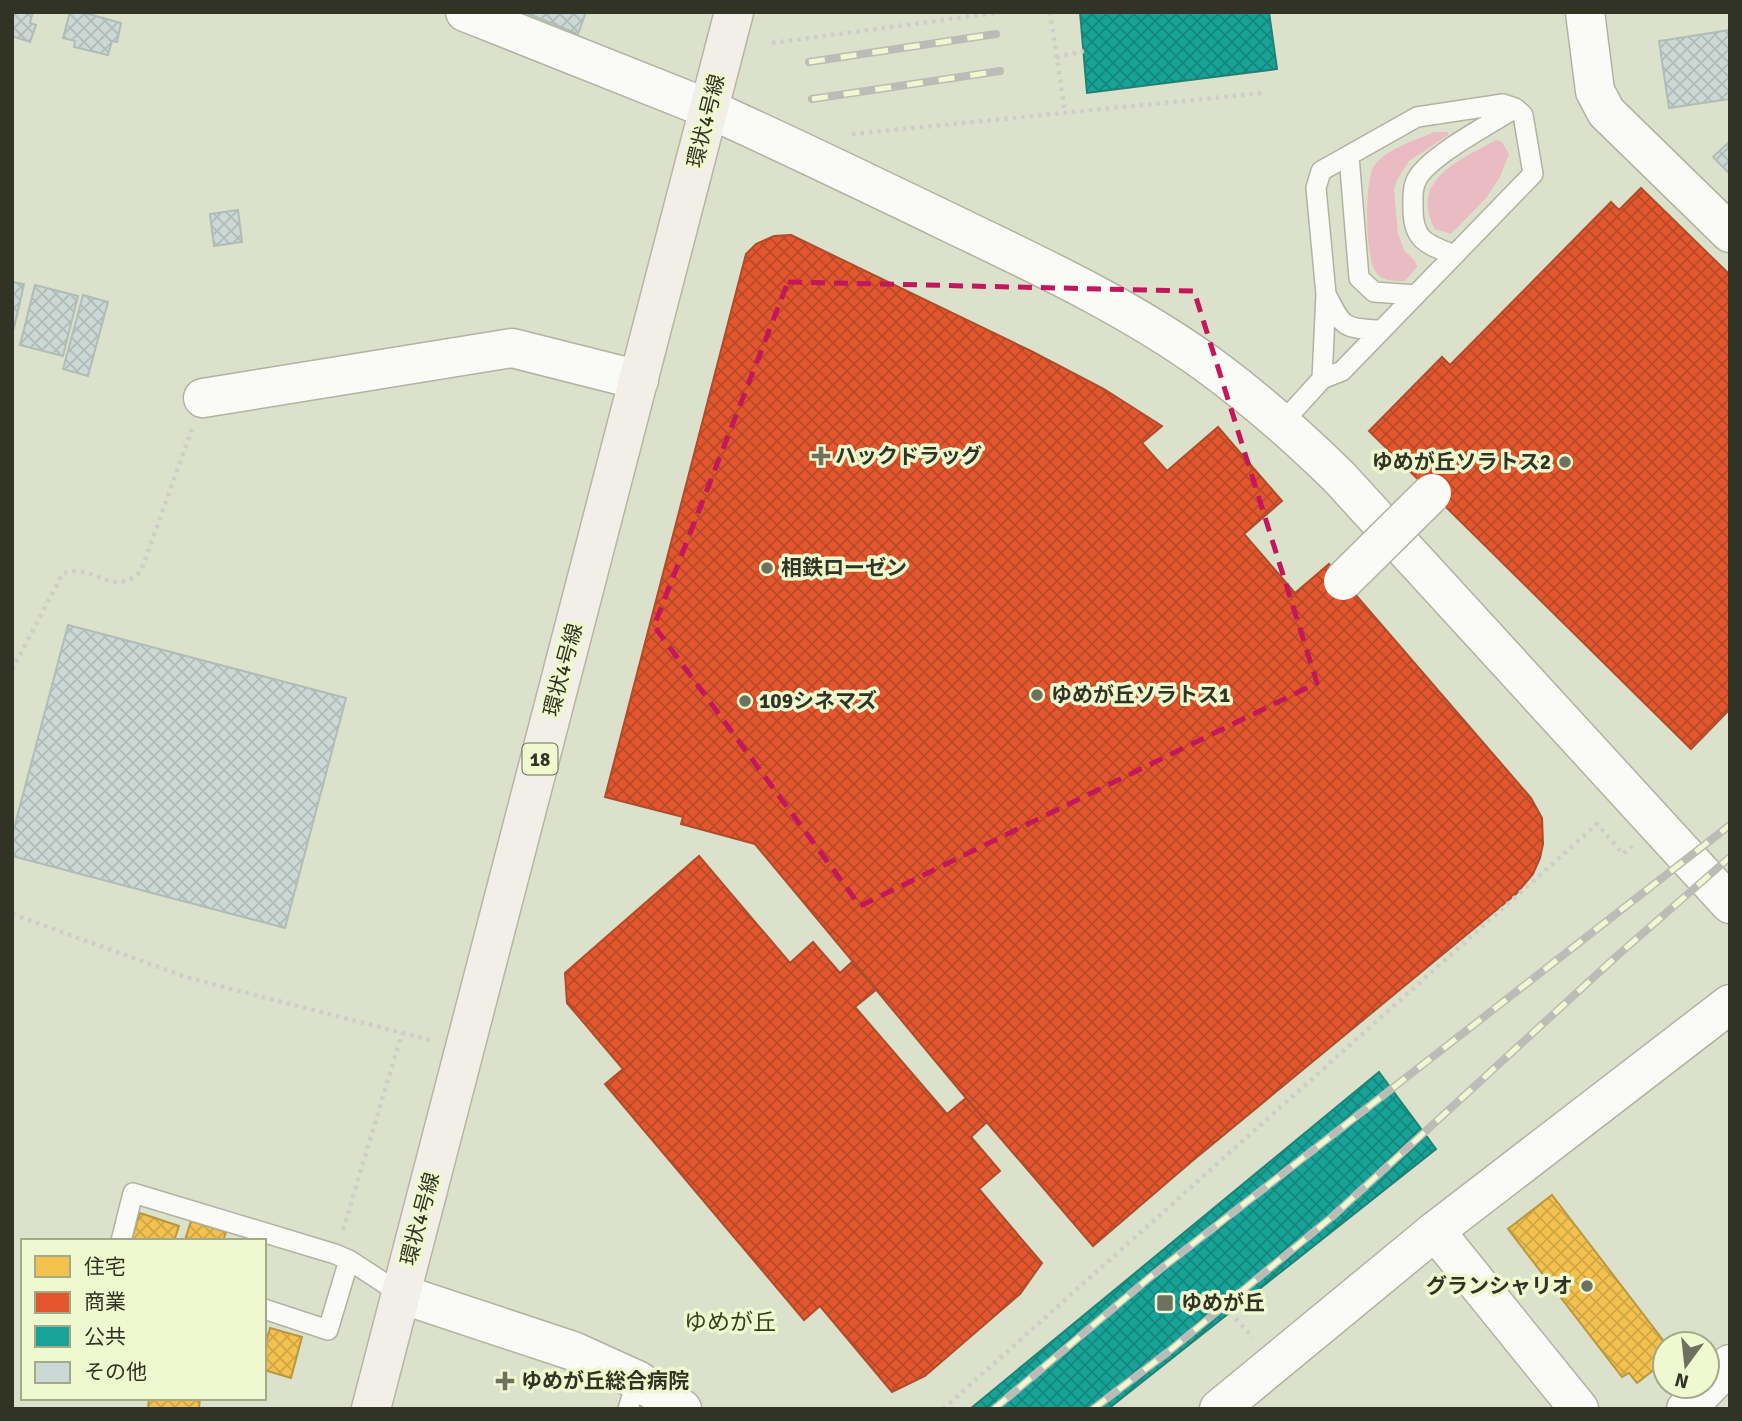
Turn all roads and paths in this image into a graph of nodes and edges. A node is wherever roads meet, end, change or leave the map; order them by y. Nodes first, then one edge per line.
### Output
1 (465, 12) edge
2 (734, 12) edge
3 (1003, 12) edge
4 (1050, 12) edge
5 (1585, 12) edge
6 (772, 43) dead end
7 (1084, 51) dead end
8 (1056, 57) junction
9 (1263, 93) dead end
10 (1515, 108) junction
11 (709, 109) junction
12 (1065, 114) junction
13 (840, 135) dead end
14 (1349, 156) junction
15 (1730, 233) edge
16 (1455, 255) junction
17 (1325, 294) junction
18 (1416, 295) junction
19 (1379, 330) junction
20 (1322, 379) junction
21 (639, 380) junction
22 (203, 398) joint
23 (1282, 423) junction
24 (1432, 493) dead end
25 (1343, 581) dead end
26 (12, 670) edge
27 (1632, 846) dead end
28 (1730, 904) edge
29 (12, 914) edge
30 (1730, 1004) edge
31 (402, 1033) junction
32 (464, 1048) junction
33 (1435, 1231) junction
34 (122, 1239) edge
35 (342, 1257) junction
36 (401, 1294) junction
37 (266, 1310) edge
38 (1730, 1364) edge
39 (633, 1394) edge
40 (371, 1409) edge
41 (682, 1409) edge
42 (943, 1409) edge
43 (1219, 1409) edge
44 (1579, 1409) edge
45 (1686, 1409) edge

1 - 11 street
2 - 11 main road, 環状4号線 / 18
3 - 6 path
4 - 8 path
5 - 15 street
7 - 8 path
8 - 12 path
9 - 12 path
10 - 14 lane
10 - 16 lane
10 - 16 lane
11 - 21 main road, 環状4号線 / 18
11 - 23 street
12 - 13 path
14 - 17 lane
14 - 18 lane
16 - 18 lane
17 - 19 lane
17 - 20 lane
18 - 19 lane
19 - 20 lane
20 - 23 lane
21 - 22 street
21 - 32 main road, 環状4号線 / 18
22 - 26 path
23 - 28 street
24 - 25 street, bridge
27 - 42 path
29 - 31 path
30 - 33 street
31 - 32 path
31 - 35 path
32 - 36 main road, 環状4号線 / 18
33 - 43 street
33 - 44 street
34 - 35 lane
35 - 36 lane
35 - 37 lane
36 - 39 street
36 - 40 main road, 環状4号線 / 18
38 - 45 street
39 - 41 street

